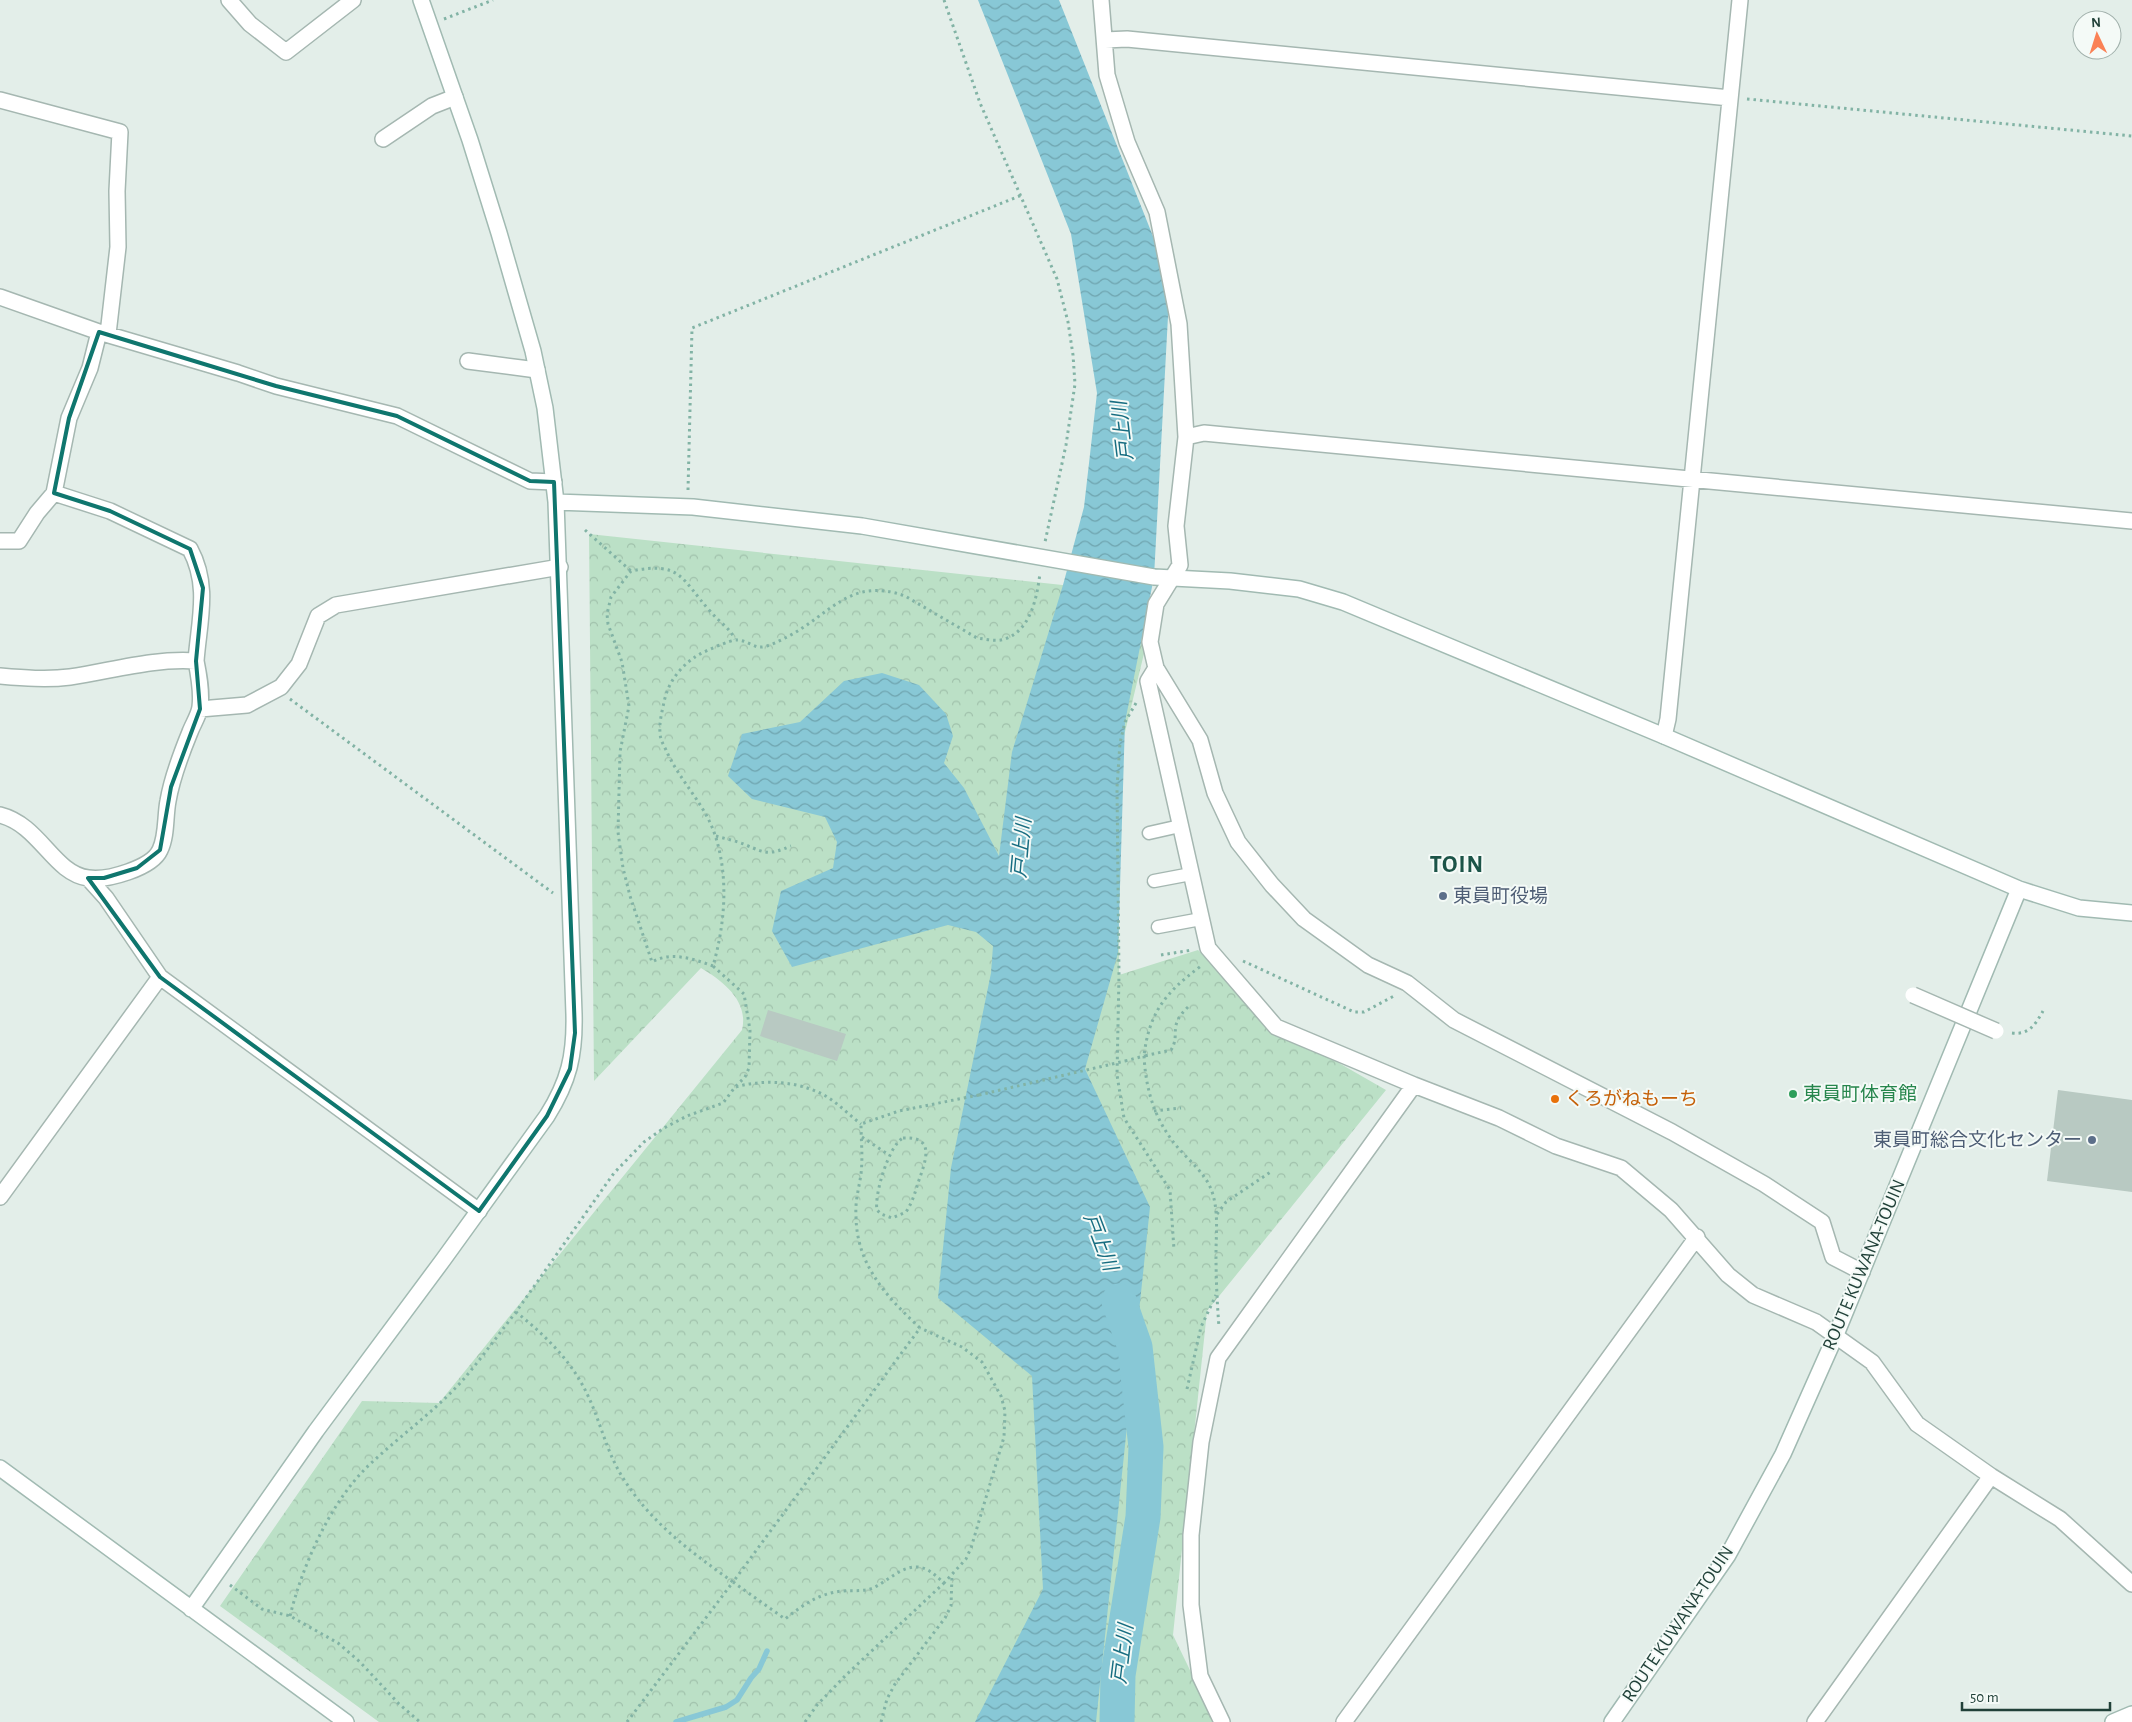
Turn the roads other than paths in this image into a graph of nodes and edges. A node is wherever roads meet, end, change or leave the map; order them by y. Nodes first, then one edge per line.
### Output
1 (230, 0) edge
2 (353, 0) edge
3 (421, 0) edge
4 (1100, 0) edge
5 (1740, 0) edge
6 (1105, 40) junction
7 (454, 97) junction
8 (1730, 98) junction
9 (0, 100) edge
10 (383, 139) dead end
11 (0, 297) edge
12 (103, 333) junction
13 (468, 361) dead end
14 (537, 370) junction
15 (1186, 437) junction
16 (1692, 478) junction
17 (554, 482) junction
18 (54, 493) junction
19 (556, 502) junction
20 (2132, 521) edge
21 (0, 541) edge
22 (560, 567) junction
23 (1172, 579) junction
24 (196, 661) junction
25 (1152, 674) junction
26 (0, 676) edge
27 (200, 709) junction
28 (1664, 736) junction
29 (0, 815) edge
30 (1180, 826) junction
31 (1149, 833) dead end
32 (1191, 874) junction
33 (88, 878) junction
34 (1154, 881) dead end
35 (2019, 888) junction
36 (2132, 914) edge
37 (1201, 918) junction
38 (1158, 927) dead end
39 (160, 977) junction
40 (1913, 994) dead end
41 (1996, 1031) road end
42 (1414, 1085) junction
43 (0, 1196) edge
44 (478, 1211) junction
45 (1697, 1237) junction
46 (1862, 1272) junction
47 (1835, 1337) junction
48 (0, 1468) edge
49 (1991, 1476) junction
50 (2132, 1584) edge
51 (191, 1609) junction
52 (2132, 1714) edge
53 (346, 1722) edge
54 (1222, 1722) edge
55 (1344, 1722) edge
56 (1612, 1722) edge
57 (1815, 1722) edge
58 (2113, 1722) edge

1 - 2 street
3 - 7 street
4 - 6 street
5 - 8 street
6 - 8 street
6 - 15 street
7 - 10 street
7 - 14 street
8 - 16 street
9 - 12 street
11 - 12 street
12 - 17 street
12 - 18 street
13 - 14 street
14 - 17 street
15 - 16 street
15 - 23 street
16 - 20 street
16 - 28 street
17 - 19 street
18 - 21 street
18 - 24 street
19 - 22 street
19 - 23 street
22 - 27 street
22 - 44 street
23 - 25 street
23 - 28 street
24 - 26 street
24 - 27 street
25 - 30 street
25 - 46 street
27 - 33 street
28 - 35 street
29 - 33 street
30 - 31 lane
30 - 32 street
32 - 34 lane
32 - 37 street
33 - 39 street
35 - 36 street
35 - 46 street, ROUTE KUWANA-TOUIN
37 - 38 lane
37 - 42 street
39 - 43 street
39 - 44 street
40 - 41 street, bridge
42 - 45 street
42 - 54 street
44 - 51 street
45 - 47 street
45 - 55 street
46 - 47 street, ROUTE KUWANA-TOUIN
47 - 49 street
47 - 56 street, ROUTE KUWANA-TOUIN
48 - 51 street
49 - 50 street
49 - 57 street
51 - 53 street
52 - 58 street

